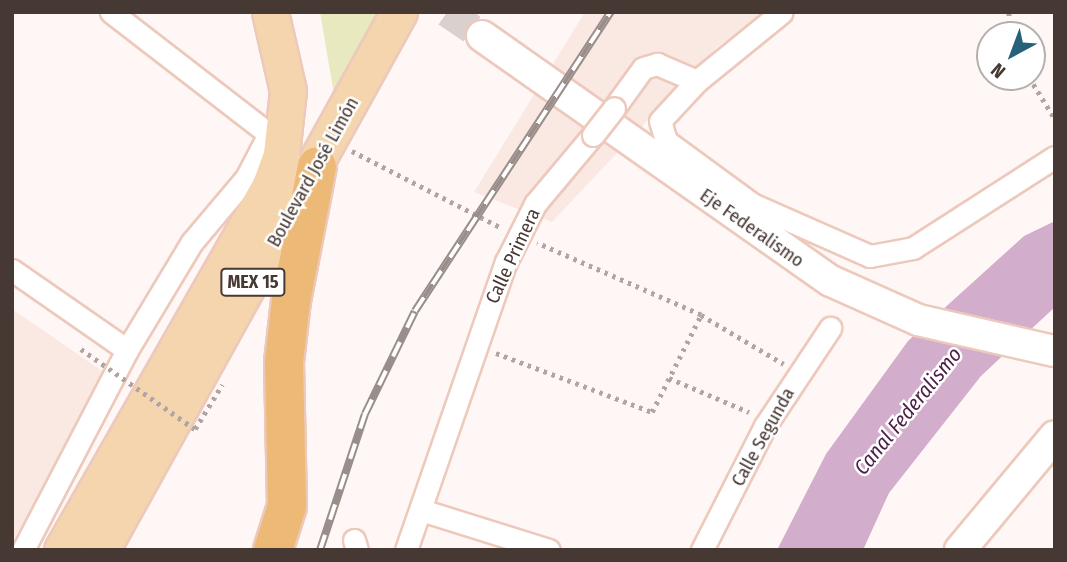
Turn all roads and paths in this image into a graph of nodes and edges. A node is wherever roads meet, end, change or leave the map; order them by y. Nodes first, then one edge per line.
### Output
1 (111, 12) edge
2 (259, 12) edge
3 (399, 12) edge
4 (782, 12) edge
5 (273, 28) edge
6 (482, 36) tunnel mouth
7 (697, 81) junction
8 (1038, 91) edge
9 (1055, 119) edge
10 (324, 153) junction
11 (1055, 157) edge
12 (246, 178) junction
13 (520, 235) junction
14 (12, 270) edge
15 (701, 314) junction
16 (830, 328) dead end
17 (476, 346) junction
18 (81, 349) dead end
19 (127, 350) junction
20 (1055, 351) edge
21 (799, 373) junction
22 (669, 378) junction
23 (222, 385) dead end
24 (769, 421) junction
25 (1055, 436) edge
26 (109, 469) junction
27 (421, 510) junction
28 (23, 550) edge
29 (62, 550) edge
30 (101, 550) edge
31 (274, 550) edge
32 (406, 550) edge
33 (549, 550) edge
34 (702, 550) edge
35 (960, 550) edge

1 - 12 street
2 - 5 main road, Boulevard José Limón
3 - 10 main road, Boulevard José Limón / MEX 15
4 - 7 street
5 - 26 main road, Boulevard José Limón / MEX 15
6 - 20 main road, Eje Federalismo
7 - 11 street
7 - 13 street, Calle Primera, bridge
8 - 9 path
10 - 13 path
10 - 30 main road, Boulevard José Limón / MEX 15
10 - 31 highway
12 - 19 street
12 - 26 main road
13 - 15 path
13 - 17 street, Calle Primera
14 - 19 street
15 - 21 path
15 - 22 path
16 - 21 street, Calle Segunda
17 - 22 path
17 - 27 street, Calle Primera
18 - 23 path, bridge
19 - 28 street
21 - 24 street, Calle Segunda
22 - 24 path
24 - 34 street, Calle Segunda
25 - 35 main road
26 - 29 main road, Boulevard José Limón / MEX 15
27 - 32 street, Calle Primera
27 - 33 street

